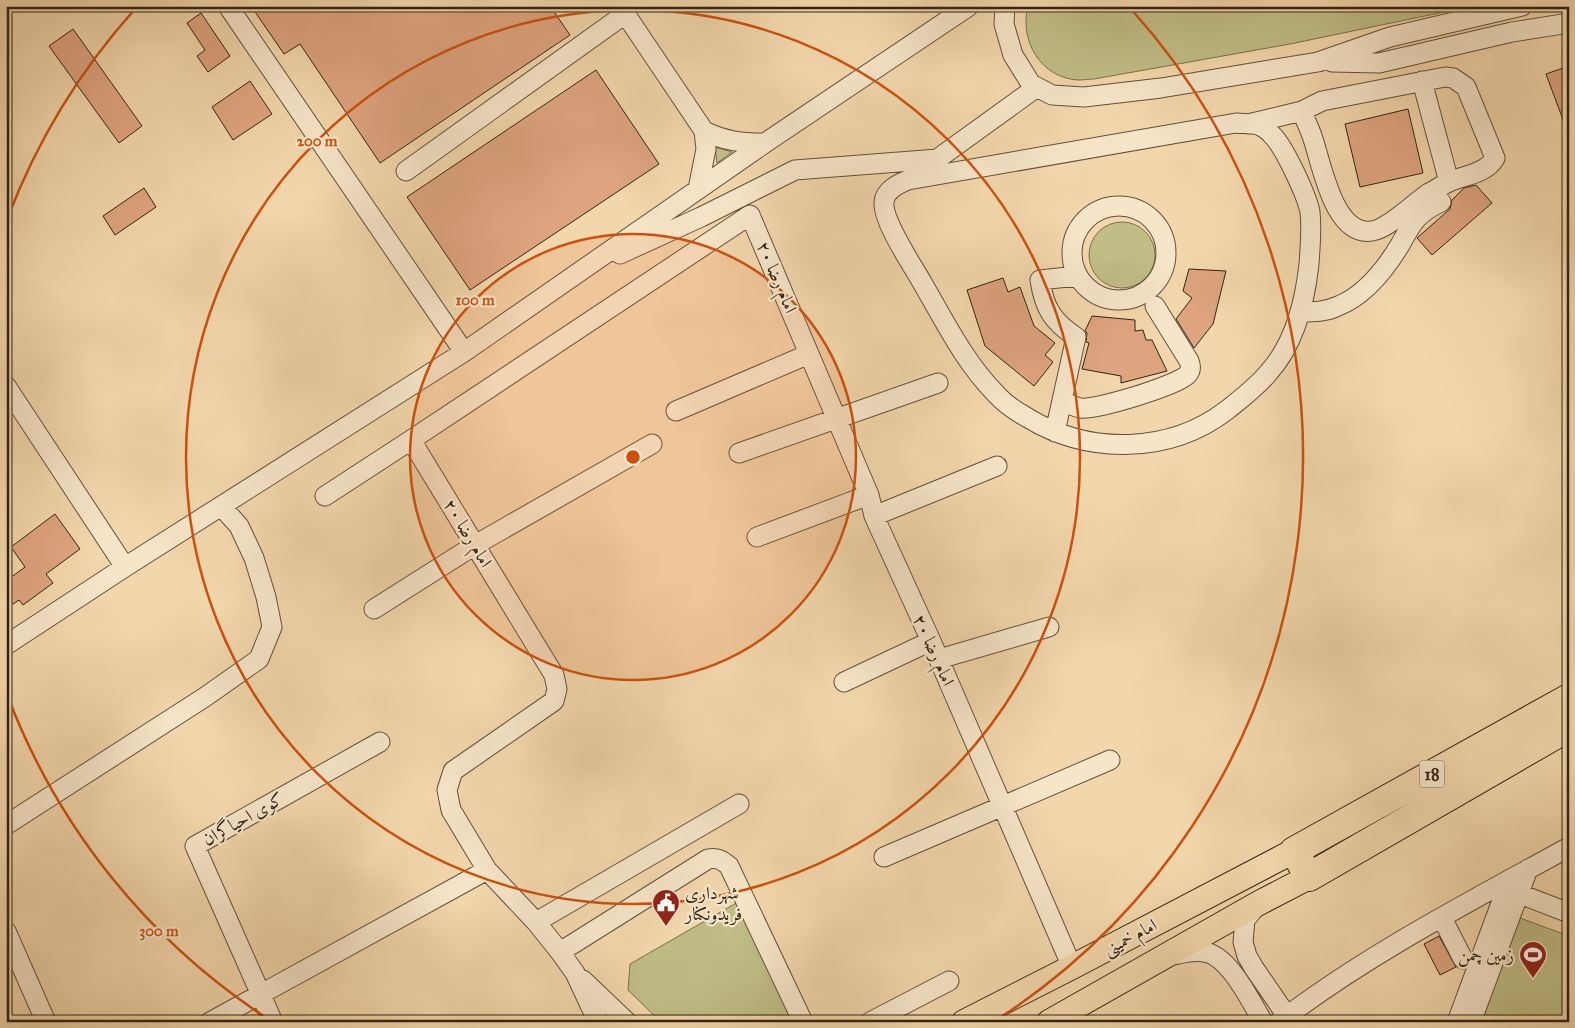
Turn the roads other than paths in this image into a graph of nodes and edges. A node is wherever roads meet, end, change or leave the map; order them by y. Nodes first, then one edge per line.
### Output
1 (228, 6) edge
2 (969, 6) edge
3 (1005, 6) edge
4 (1522, 6) edge
5 (622, 10) edge
6 (1569, 23) edge
7 (1318, 62) junction
8 (1422, 81) junction
9 (1037, 87) junction
10 (1302, 111) junction
11 (1247, 124) junction
12 (704, 131) junction
13 (764, 143) junction
14 (945, 154) junction
15 (962, 171) junction
16 (406, 172) dead end
17 (908, 180) junction
18 (1449, 182) junction
19 (698, 189) junction
20 (1441, 202) dead end
21 (576, 274) junction
22 (1078, 276) junction
23 (1155, 306) dead end
24 (1300, 312) junction
25 (464, 352) junction
26 (809, 354) junction
27 (938, 383) dead end
28 (6, 386) edge
29 (1062, 401) junction
30 (676, 411) dead end
31 (837, 419) junction
32 (1055, 432) junction
33 (411, 440) junction
34 (652, 444) dead end
35 (739, 453) dead end
36 (997, 466) dead end
37 (869, 495) junction
38 (324, 496) dead end
39 (221, 506) junction
40 (874, 516) junction
41 (757, 537) dead end
42 (475, 545) junction
43 (125, 567) junction
44 (374, 609) dead end
45 (1050, 627) dead end
46 (931, 641) junction
47 (6, 645) edge
48 (939, 658) junction
49 (844, 682) dead end
50 (1569, 698) edge
51 (1569, 727) edge
52 (380, 742) dead end
53 (1110, 760) dead end
54 (739, 804) dead end
55 (1002, 807) junction
56 (6, 825) edge
57 (1569, 847) edge
58 (1294, 851) junction
59 (884, 857) dead end
60 (487, 870) junction
61 (1309, 877) junction
62 (1511, 887) junction
63 (1259, 903) junction
64 (1569, 913) edge
65 (1442, 918) junction
66 (536, 922) junction
67 (6, 931) edge
68 (560, 952) junction
69 (1162, 957) junction
70 (1463, 959) dead end
71 (1072, 967) junction
72 (575, 972) junction
73 (949, 981) dead end
74 (261, 995) junction
75 (1471, 1002) junction
76 (1285, 1020) edge
77 (46, 1022) edge
78 (210, 1022) edge
79 (273, 1022) edge
80 (598, 1022) edge
81 (627, 1022) edge
82 (803, 1022) edge
83 (870, 1022) edge
84 (964, 1022) edge
85 (1049, 1022) edge
86 (1263, 1022) edge
87 (1457, 1022) edge
88 (1471, 1022) edge

1 - 25 street
2 - 13 street
3 - 9 street
4 - 7 street
5 - 12 street
5 - 16 street
6 - 7 street
7 - 9 street
8 - 10 street
8 - 18 street
8 - 18 street
9 - 14 street
10 - 11 street
10 - 18 street
11 - 15 street
11 - 24 street
12 - 13 street
12 - 19 street
13 - 19 street
14 - 15 street
14 - 17 street
14 - 21 street
15 - 17 street
17 - 32 street
19 - 21 street
20 - 24 street
21 - 25 street
22 - 22 street
22 - 29 street
23 - 29 street
24 - 32 street
25 - 39 street
26 - 30 street
26 - 31 street, امام رضا ۲۰
26 - 33 street, امام رضا ۲۰
27 - 31 street
28 - 43 street
29 - 32 street
31 - 35 street
31 - 37 street, امام رضا ۲۰
33 - 38 street
33 - 42 street, امام رضا ۲۰
34 - 42 street
36 - 40 street
37 - 40 street, امام رضا ۲۰
37 - 41 street
39 - 43 street
39 - 56 street
40 - 46 street, امام رضا ۲۰
42 - 44 street
42 - 60 street, امام رضا ۲۰
43 - 47 street
45 - 48 street
46 - 48 street, امام رضا ۲۰
46 - 49 street
48 - 55 street, امام رضا ۲۰
50 - 58 highway, 18
51 - 61 highway, 18
52 - 74 street, کوی احیاگران
53 - 55 street
54 - 66 street
55 - 59 street
55 - 71 street, امام رضا ۲۰
57 - 62 street
58 - 61 highway
58 - 71 main road, امام خمینی
60 - 66 street
60 - 74 street
61 - 63 main road, امام خمینی
62 - 64 street
62 - 65 street
62 - 75 street
63 - 69 main road, امام خمینی
63 - 76 street
65 - 70 street
65 - 76 street
66 - 68 street
67 - 77 street
68 - 72 street
68 - 82 street
69 - 85 main road, امام خمینی
69 - 86 street
71 - 84 main road, امام خمینی
72 - 80 street
72 - 81 street
73 - 83 street
74 - 78 street
74 - 79 street, کوی احیاگران
75 - 87 street
75 - 88 street

